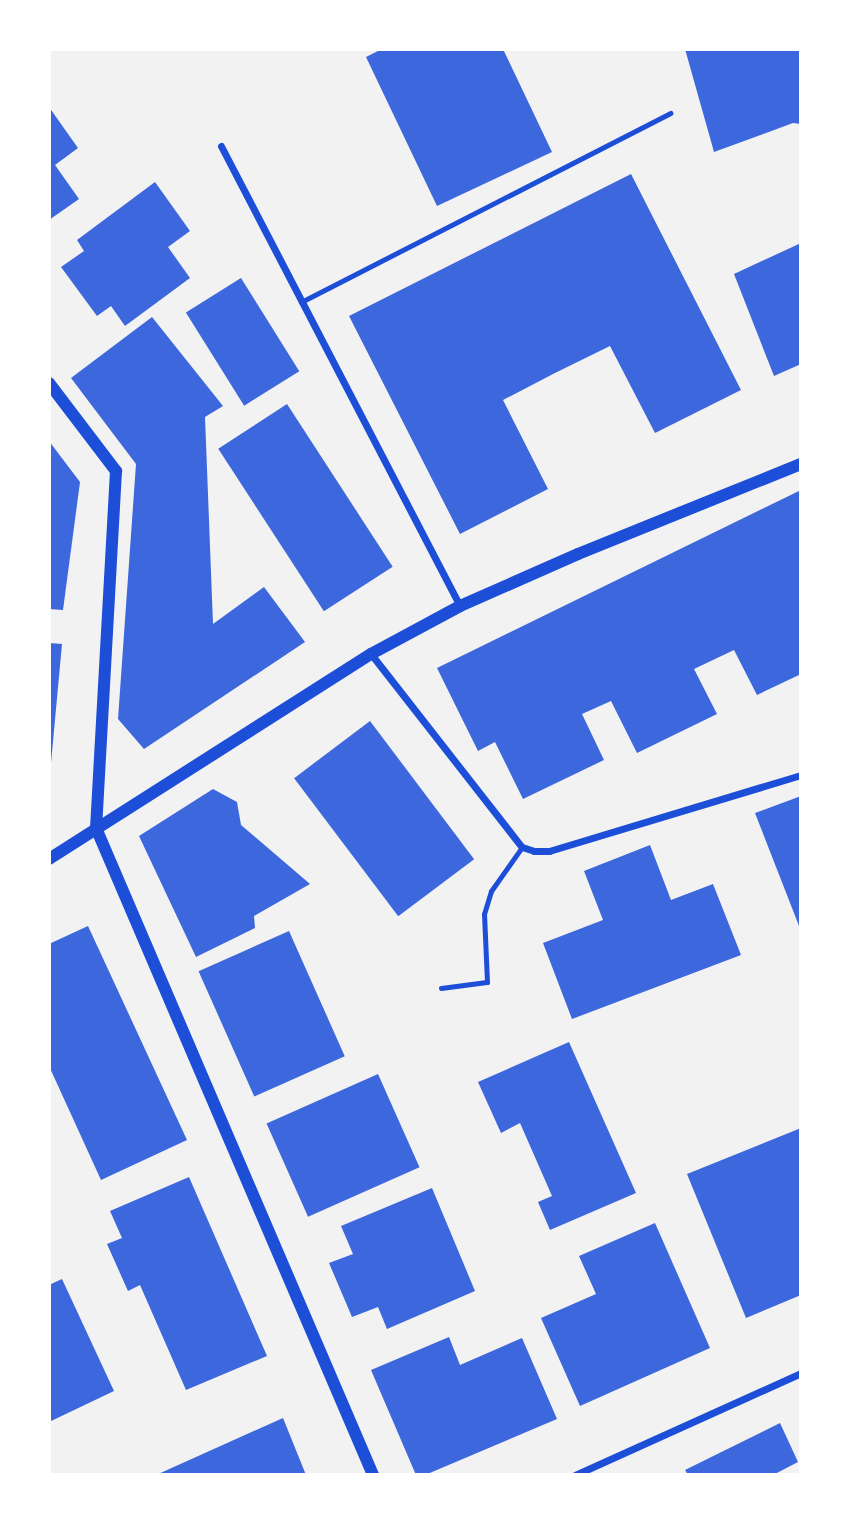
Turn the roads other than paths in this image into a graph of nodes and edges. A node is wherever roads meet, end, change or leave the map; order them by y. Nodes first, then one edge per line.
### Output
1 (670, 113) dead end
2 (221, 146) dead end
3 (301, 302) junction
4 (49, 383) edge
5 (801, 464) edge
6 (460, 606) junction
7 (371, 654) junction
8 (801, 775) edge
9 (96, 828) junction
10 (522, 847) junction
11 (49, 859) edge
12 (441, 988) dead end
13 (801, 1373) edge
14 (373, 1475) edge
15 (575, 1475) edge

1 - 3 lane
2 - 3 street
3 - 6 street
4 - 9 street
5 - 6 street
6 - 7 street
7 - 9 street
7 - 10 street
8 - 10 street
9 - 11 street
9 - 14 street
10 - 12 lane
13 - 15 street

